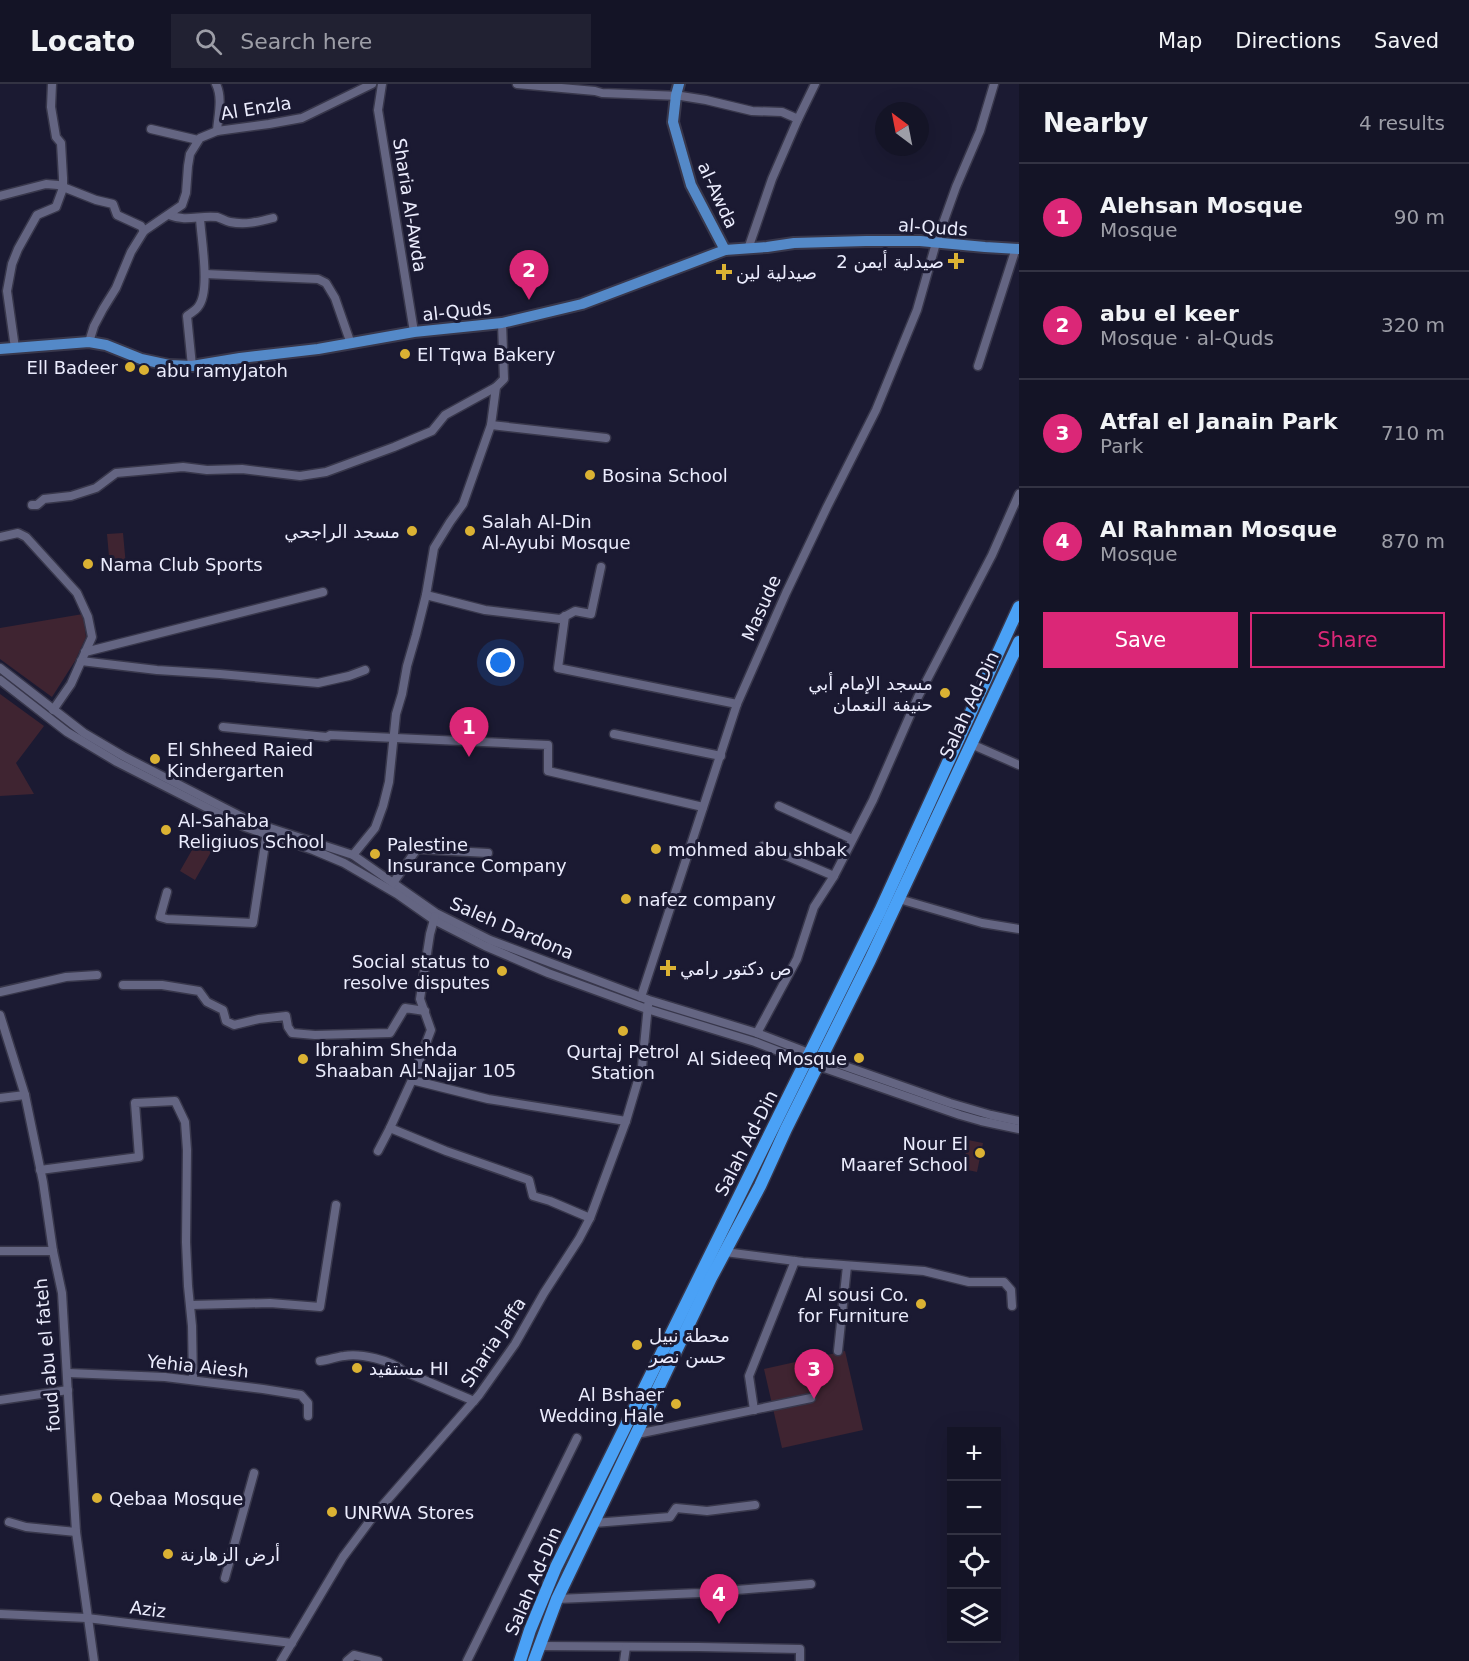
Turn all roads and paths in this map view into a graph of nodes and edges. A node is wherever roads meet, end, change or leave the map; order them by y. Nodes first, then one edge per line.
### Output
1 (51, 84) edge
2 (216, 84) edge
3 (372, 84) edge
4 (382, 84) edge
5 (517, 84) edge
6 (815, 84) edge
7 (994, 84) edge
8 (677, 90) edge
9 (798, 119) junction
10 (151, 129) dead end
11 (217, 131) junction
12 (198, 140) junction
13 (63, 188) junction
14 (0, 196) edge
15 (169, 215) junction
16 (200, 218) junction
17 (273, 218) dead end
18 (144, 231) junction
19 (936, 243) junction
20 (748, 249) junction
21 (1017, 249) edge
22 (725, 250) junction
23 (205, 274) junction
24 (502, 322) junction
25 (414, 332) junction
26 (89, 342) junction
27 (351, 344) junction
28 (15, 348) junction
29 (0, 349) edge
30 (192, 366) junction
31 (978, 366) dead end
32 (496, 387) junction
33 (491, 425) junction
34 (606, 438) dead end
35 (1019, 494) edge
36 (32, 505) dead end
37 (0, 537) edge
38 (601, 567) dead end
39 (323, 592) dead end
40 (426, 595) junction
41 (1019, 607) edge
42 (565, 616) junction
43 (1019, 642) edge
44 (85, 652) junction
45 (1016, 656) edge
46 (81, 661) junction
47 (0, 668) edge
48 (365, 670) dead end
49 (0, 680) edge
50 (737, 704) junction
51 (53, 710) junction
52 (223, 727) dead end
53 (614, 734) dead end
54 (393, 738) junction
55 (970, 744) junction
56 (721, 756) junction
57 (1019, 765) edge
58 (779, 806) dead end
59 (703, 807) junction
60 (267, 831) junction
61 (852, 839) junction
62 (763, 846) dead end
63 (488, 853) dead end
64 (353, 855) junction
65 (834, 876) junction
66 (393, 883) junction
67 (167, 892) dead end
68 (899, 899) junction
69 (435, 916) junction
70 (1019, 929) edge
71 (97, 975) dead end
72 (123, 985) dead end
73 (0, 992) edge
74 (646, 1002) junction
75 (425, 1011) junction
76 (0, 1015) edge
77 (757, 1033) junction
78 (814, 1060) junction
79 (411, 1080) junction
80 (25, 1095) junction
81 (0, 1098) edge
82 (626, 1120) junction
83 (1019, 1121) edge
84 (390, 1128) junction
85 (1019, 1129) edge
86 (378, 1151) dead end
87 (40, 1170) junction
88 (336, 1205) dead end
89 (590, 1218) junction
90 (0, 1251) edge
91 (53, 1251) junction
92 (725, 1252) junction
93 (795, 1262) junction
94 (847, 1266) junction
95 (191, 1305) junction
96 (1012, 1306) dead end
97 (838, 1351) dead end
98 (320, 1361) dead end
99 (68, 1373) junction
100 (193, 1380) junction
101 (68, 1390) junction
102 (811, 1398) dead end
103 (0, 1400) edge
104 (474, 1401) junction
105 (754, 1410) junction
106 (308, 1416) dead end
107 (637, 1434) junction
108 (577, 1438) dead end
109 (254, 1473) dead end
110 (598, 1482) junction
111 (611, 1489) junction
112 (755, 1505) dead end
113 (9, 1522) dead end
114 (594, 1522) junction
115 (76, 1532) junction
116 (225, 1578) dead end
117 (811, 1584) dead end
118 (557, 1599) junction
119 (0, 1614) edge
120 (87, 1618) junction
121 (292, 1642) junction
122 (539, 1646) junction
123 (626, 1647) junction
124 (94, 1661) edge
125 (281, 1661) edge
126 (347, 1661) edge
127 (378, 1661) edge
128 (467, 1661) edge
129 (519, 1661) edge
130 (534, 1661) edge
131 (624, 1661) edge
132 (800, 1661) edge

1 - 13 street
2 - 11 street
3 - 11 street, Al Enzla
4 - 25 street, Sharia Al-Awda
5 - 8 street
6 - 9 street
7 - 19 street, Masude
8 - 9 street
8 - 22 main road, al-Awda
9 - 20 street
10 - 12 street
11 - 12 street, Al Enzla
12 - 15 street
13 - 14 street
13 - 18 street
13 - 28 street
15 - 16 street
15 - 18 street
16 - 17 street
16 - 23 street
18 - 26 street
19 - 20 main road, al-Quds
19 - 21 main road, al-Quds
19 - 50 street, Masude
20 - 22 main road, al-Quds
21 - 31 street
22 - 24 main road, al-Quds
23 - 27 street
23 - 30 street
24 - 25 main road, al-Quds
24 - 32 street
25 - 27 main road, al-Quds
26 - 28 main road, al-Quds
26 - 30 main road, al-Quds
27 - 30 main road, al-Quds
28 - 29 main road, al-Quds
32 - 33 street
32 - 36 street
33 - 34 street
33 - 40 street
35 - 61 street
37 - 44 street
38 - 42 street
39 - 44 street
40 - 42 street
40 - 54 street
41 - 78 highway, Salah Ad-Din
42 - 50 street
43 - 45 highway, Salah Ad-Din
44 - 46 street
45 - 55 highway, Salah Ad-Din
46 - 48 street
46 - 51 street
47 - 51 street, Saleh Dardona
49 - 60 street, Saleh Dardona
50 - 56 street, Masude
51 - 60 street, Saleh Dardona
52 - 54 street
53 - 56 street
54 - 59 street
54 - 64 street
55 - 57 street
55 - 68 highway, Salah Ad-Din
56 - 59 street, Masude
58 - 61 street
59 - 74 street, Masude
60 - 64 street, Saleh Dardona
60 - 67 street
60 - 69 street, Saleh Dardona
61 - 65 street
62 - 65 street
63 - 66 street
64 - 66 street, Saleh Dardona
65 - 77 street
66 - 69 street, Saleh Dardona
68 - 70 street
68 - 78 highway, Salah Ad-Din
69 - 74 street, Saleh Dardona
69 - 74 street, Saleh Dardona
69 - 75 street
71 - 73 street
72 - 75 street
74 - 77 street, Saleh Dardona
74 - 78 street, Saleh Dardona
74 - 82 street, Sharia Jaffa
75 - 79 street
76 - 80 street, foud abu el fateh
77 - 78 street, Saleh Dardona
78 - 83 street, Saleh Dardona
78 - 85 street, Saleh Dardona
78 - 92 highway, Salah Ad-Din
78 - 110 highway, Salah Ad-Din
79 - 82 street
79 - 84 street
80 - 81 street
80 - 87 street, foud abu el fateh
82 - 89 street, Sharia Jaffa
84 - 86 street
84 - 89 street
87 - 91 street, foud abu el fateh
87 - 95 street
88 - 95 street
89 - 104 street, Sharia Jaffa
90 - 91 street
91 - 99 street, foud abu el fateh
92 - 93 street
92 - 107 highway, Salah Ad-Din
93 - 94 street
93 - 105 street
94 - 96 street
94 - 97 street
95 - 100 street
98 - 104 street
99 - 100 street, Yehia Aiesh
99 - 101 street, foud abu el fateh
100 - 106 street, Yehia Aiesh
101 - 103 street
101 - 115 street, foud abu el fateh
102 - 105 street
104 - 121 street, Sharia Jaffa
105 - 107 street
107 - 111 highway, Salah Ad-Din
108 - 128 street
109 - 116 street
110 - 111 main road
110 - 129 highway, Salah Ad-Din
111 - 114 highway, Salah Ad-Din
112 - 114 street
113 - 115 street
114 - 118 highway, Salah Ad-Din
115 - 120 street, foud abu el fateh
117 - 118 street
118 - 122 highway, Salah Ad-Din
119 - 120 street, Aziz
120 - 121 street, Aziz
120 - 124 street, foud abu el fateh
121 - 125 street, Sharia Jaffa
122 - 123 street
122 - 130 highway, Salah Ad-Din
123 - 131 street
123 - 132 street
126 - 127 street

